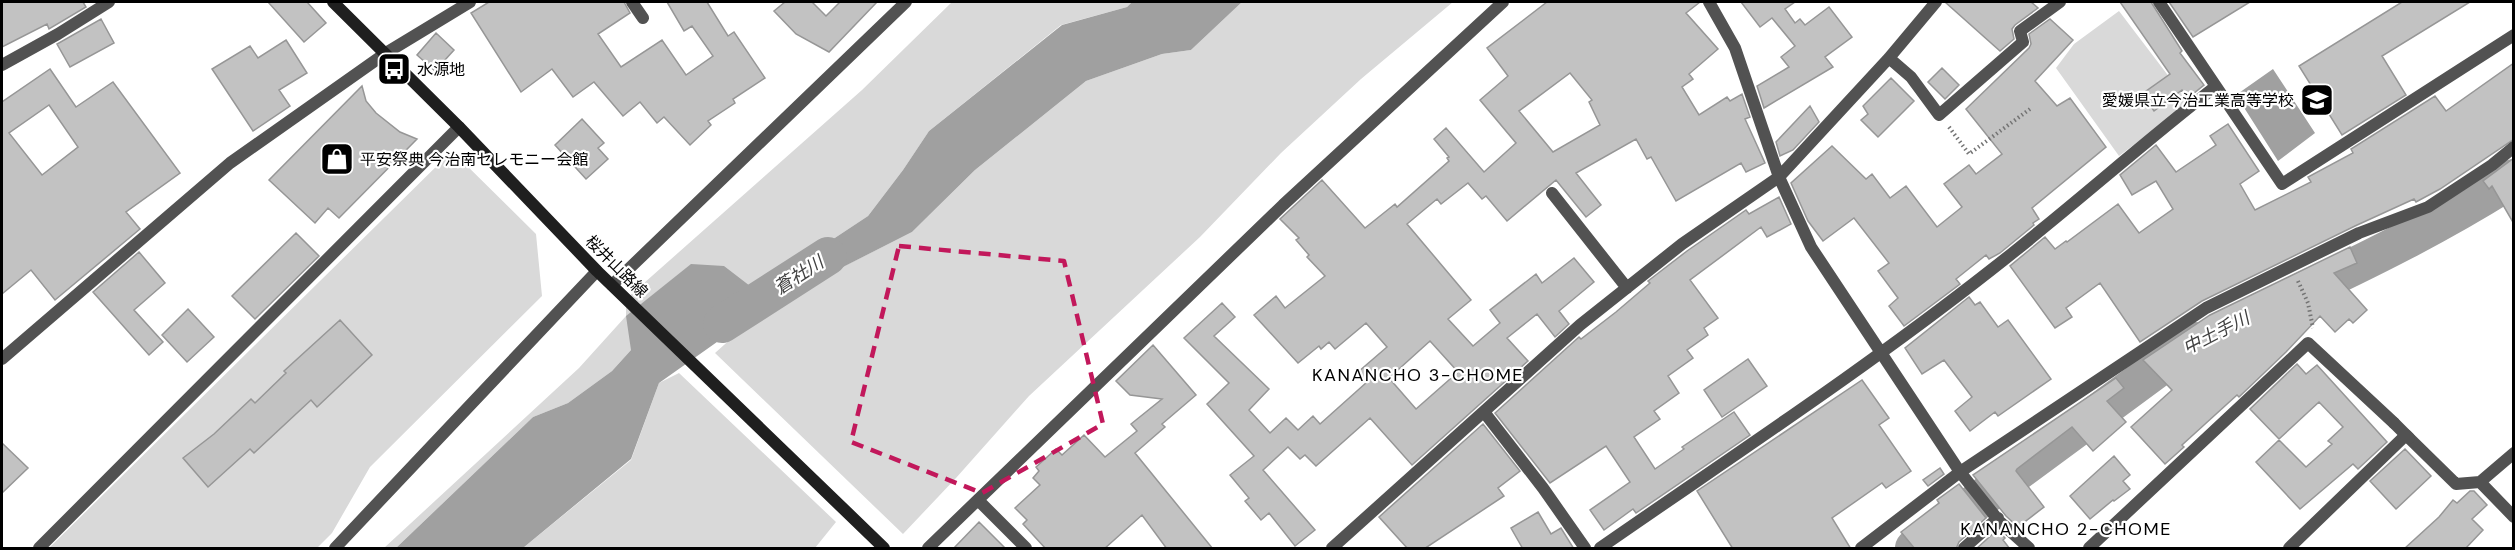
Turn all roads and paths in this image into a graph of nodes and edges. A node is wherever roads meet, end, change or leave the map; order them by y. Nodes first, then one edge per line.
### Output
1 (109, 2) edge
2 (333, 2) edge
3 (470, 2) edge
4 (632, 2) edge
5 (906, 2) edge
6 (1503, 2) edge
7 (1709, 2) edge
8 (1936, 2) edge
9 (2060, 2) edge
10 (2159, 2) edge
11 (454, 6) edge
12 (643, 18) dead end
13 (2514, 35) edge
14 (386, 53) junction
15 (1889, 58) junction
16 (2, 65) edge
17 (2215, 87) junction
18 (2030, 109) dead end
19 (1939, 115) junction
20 (459, 127) junction
21 (2514, 147) edge
22 (1779, 177) junction
23 (1552, 193) dead end
24 (597, 271) junction
25 (2296, 277) dead end
26 (612, 285) junction
27 (1627, 288) junction
28 (2308, 303) dead end
29 (1880, 354) junction
30 (2, 359) edge
31 (1484, 412) junction
32 (2410, 438) junction
33 (2514, 453) edge
34 (1960, 472) junction
35 (2480, 482) junction
36 (978, 500) junction
37 (2514, 517) edge
38 (1998, 518) junction
39 (39, 549) edge
40 (335, 549) edge
41 (884, 549) edge
42 (928, 549) edge
43 (1026, 549) edge
44 (1332, 549) edge
45 (1585, 549) edge
46 (1600, 549) edge
47 (1861, 549) edge
48 (1964, 549) edge
49 (2029, 549) edge
50 (2089, 549) edge
51 (2289, 549) edge

1 - 16 street
2 - 14 main road, 桜井山路線
3 - 11 street
4 - 12 street
5 - 26 street
6 - 36 street
7 - 22 street
8 - 15 street
9 - 19 street
10 - 17 street
11 - 14 street
13 - 17 street
14 - 20 main road, 桜井山路線
14 - 30 street
15 - 19 street
15 - 22 street
17 - 29 street
18 - 19 path
20 - 24 main road, 桜井山路線
20 - 39 street
21 - 34 street
22 - 27 street
22 - 29 street
23 - 27 street
24 - 26 main road, 桜井山路線
24 - 40 street
25 - 28 path
26 - 41 main road, 桜井山路線
27 - 31 street
29 - 34 street
29 - 46 street
31 - 44 street
31 - 45 street
32 - 35 street
32 - 50 street, bridge
32 - 51 street
33 - 35 street
34 - 38 street
34 - 47 street
35 - 37 street
36 - 42 street
36 - 43 street
38 - 48 street
38 - 49 street

